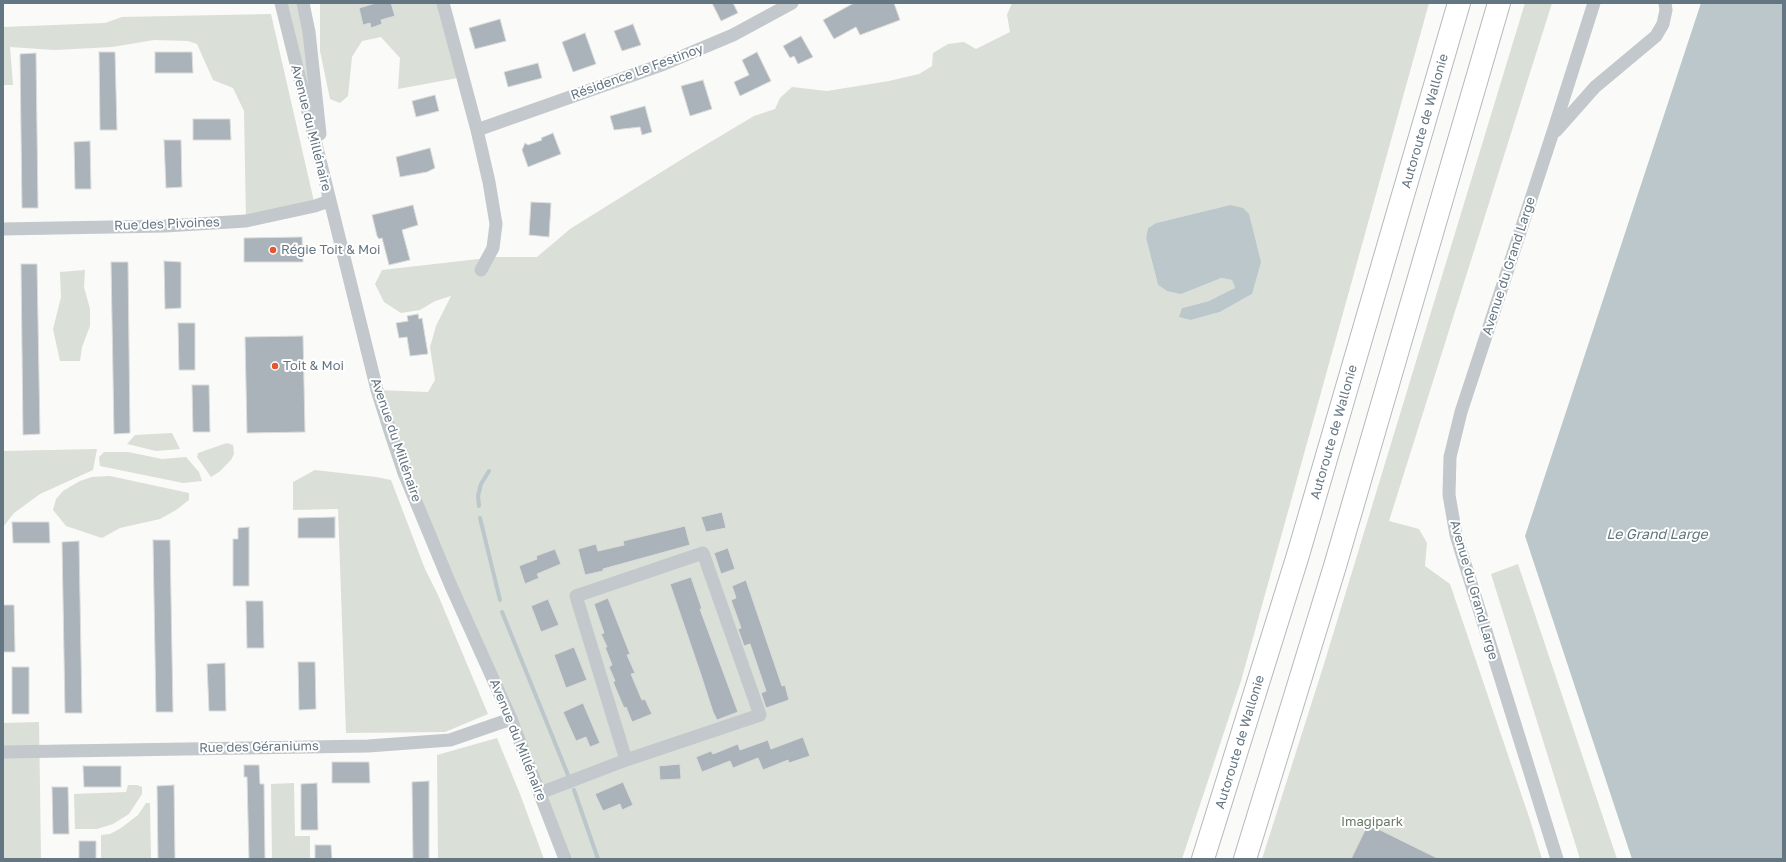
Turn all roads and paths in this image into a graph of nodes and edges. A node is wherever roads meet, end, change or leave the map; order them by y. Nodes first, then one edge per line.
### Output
1 (281, 3) edge
2 (304, 3) edge
3 (442, 3) edge
4 (792, 3) edge
5 (1459, 3) edge
6 (1499, 3) edge
7 (1594, 3) edge
8 (1665, 3) edge
9 (477, 130) junction
10 (1552, 136) junction
11 (329, 201) junction
12 (3, 229) edge
13 (481, 270) dead end
14 (511, 719) junction
15 (3, 752) edge
16 (626, 760) junction
17 (540, 793) junction
18 (565, 859) edge
19 (1203, 859) edge
20 (1245, 859) edge
21 (1556, 859) edge

1 - 11 street, Avenue du Millénaire
2 - 11 street
3 - 9 street
4 - 9 street, Résidence Le Festinoy
5 - 19 highway, Autoroute de Wallonie
6 - 20 highway
7 - 10 street, Avenue du Grand Large
8 - 10 street, Avenue du Grand Large
9 - 13 street
10 - 21 street, Avenue du Grand Large
11 - 12 street, Rue des Pivoines
11 - 14 street, Avenue du Millénaire
14 - 15 street, Rue des Géraniums
14 - 17 street, Avenue du Millénaire
16 - 16 street
16 - 17 street
17 - 18 street, Avenue du Millénaire

